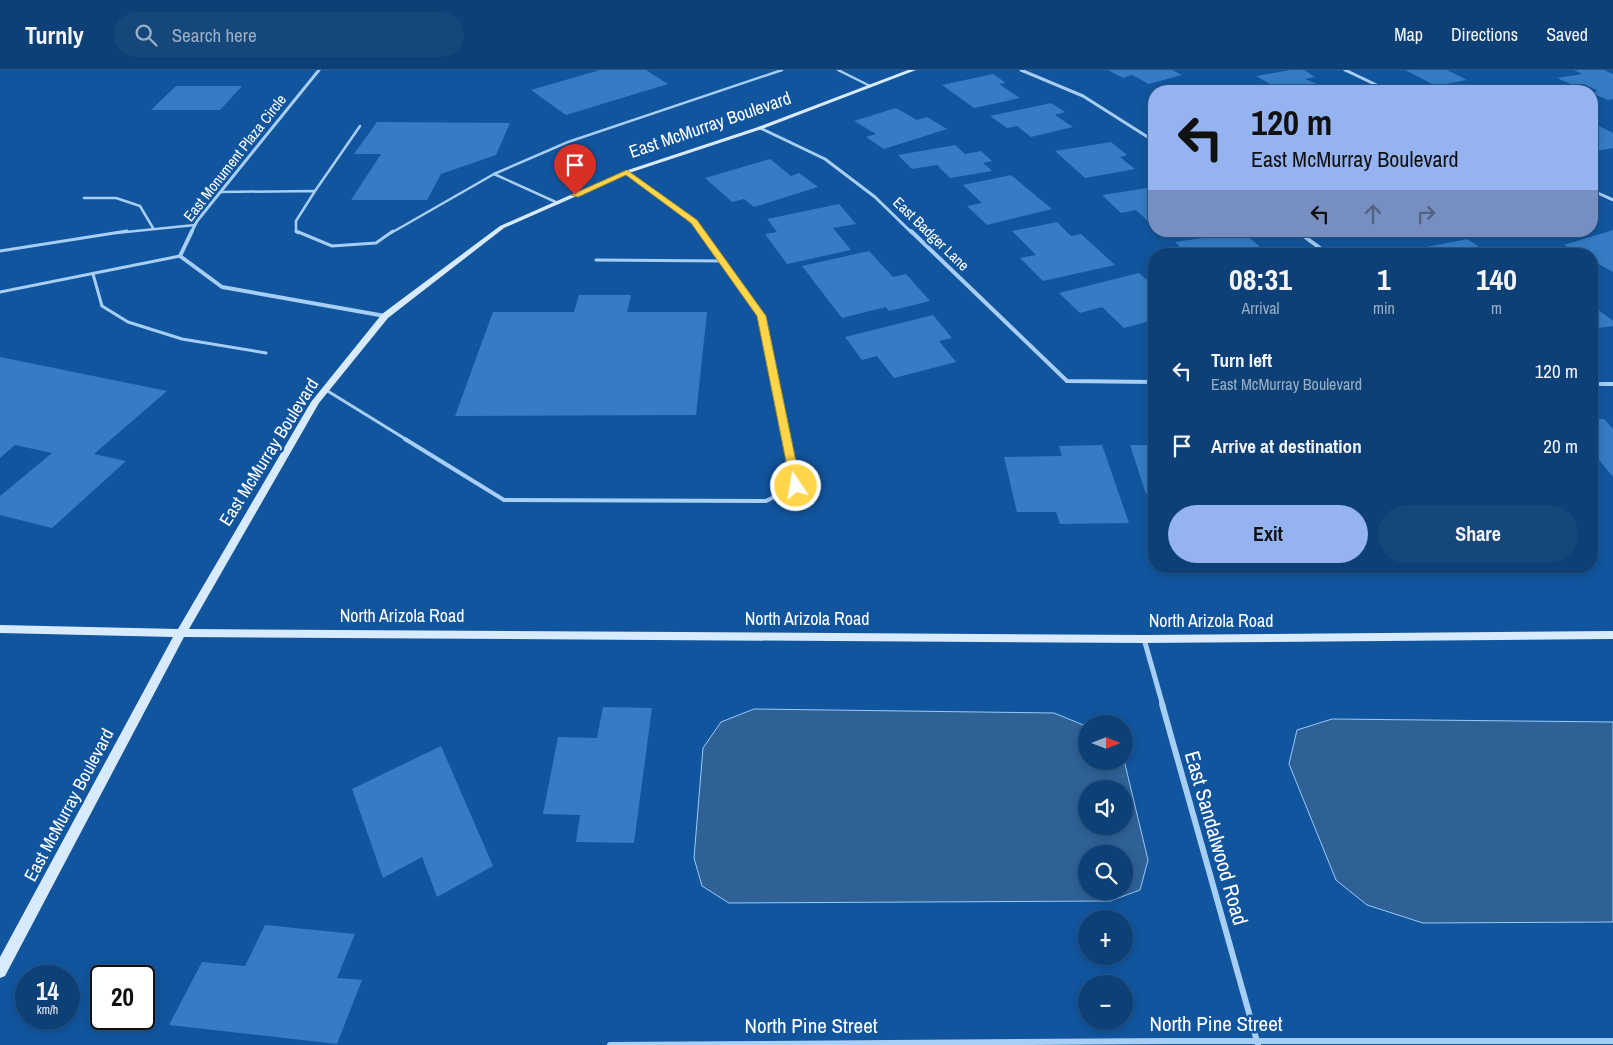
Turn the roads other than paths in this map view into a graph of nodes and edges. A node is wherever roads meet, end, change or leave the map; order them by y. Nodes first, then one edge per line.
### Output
1 (319, 70) edge
2 (782, 70) edge
3 (838, 70) edge
4 (913, 70) edge
5 (1021, 70) edge
6 (1345, 70) edge
7 (1376, 85) edge
8 (870, 86) junction
9 (360, 126) dead end
10 (760, 128) junction
11 (1148, 137) edge
12 (627, 172) junction
13 (494, 174) junction
14 (315, 191) junction
15 (220, 192) junction
16 (1598, 193) edge
17 (84, 198) dead end
18 (1613, 200) edge
19 (558, 203) junction
20 (195, 225) junction
21 (153, 228) junction
22 (1304, 237) edge
23 (1320, 248) edge
24 (0, 251) edge
25 (180, 256) junction
26 (596, 260) dead end
27 (724, 261) junction
28 (93, 274) junction
29 (0, 292) edge
30 (385, 316) junction
31 (266, 352) dead end
32 (1148, 382) edge
33 (1598, 384) edge
34 (1613, 384) edge
35 (326, 390) junction
36 (0, 629) edge
37 (181, 632) junction
38 (1613, 635) edge
39 (1144, 639) junction
40 (0, 972) edge
41 (1613, 1041) edge
42 (1257, 1043) edge
43 (610, 1045) edge

1 - 15 street, East Monument Plaza Circle
2 - 13 lane
3 - 8 lane
4 - 8 street, East McMurray Boulevard
5 - 11 street
6 - 7 street
8 - 10 street, East McMurray Boulevard
9 - 14 lane
10 - 12 street, East McMurray Boulevard
10 - 32 street, East Badger Lane
12 - 19 street, East McMurray Boulevard
12 - 27 lane
13 - 14 lane
13 - 19 lane
14 - 15 lane
15 - 20 street, East Monument Plaza Circle
16 - 18 street
17 - 21 lane
19 - 30 street, East McMurray Boulevard
20 - 21 lane
20 - 25 street, East Monument Plaza Circle
21 - 24 lane
22 - 23 street
25 - 28 lane
25 - 30 street
26 - 27 lane
27 - 35 lane
28 - 29 lane
28 - 31 lane
30 - 35 street, East McMurray Boulevard
33 - 34 street
35 - 37 street, East McMurray Boulevard
36 - 37 street, North Arizola Road
37 - 39 street, North Arizola Road
37 - 40 street, East McMurray Boulevard
38 - 39 street, North Arizola Road
39 - 42 street, East Sandalwood Road
41 - 42 street, North Pine Street
42 - 43 street, North Pine Street

